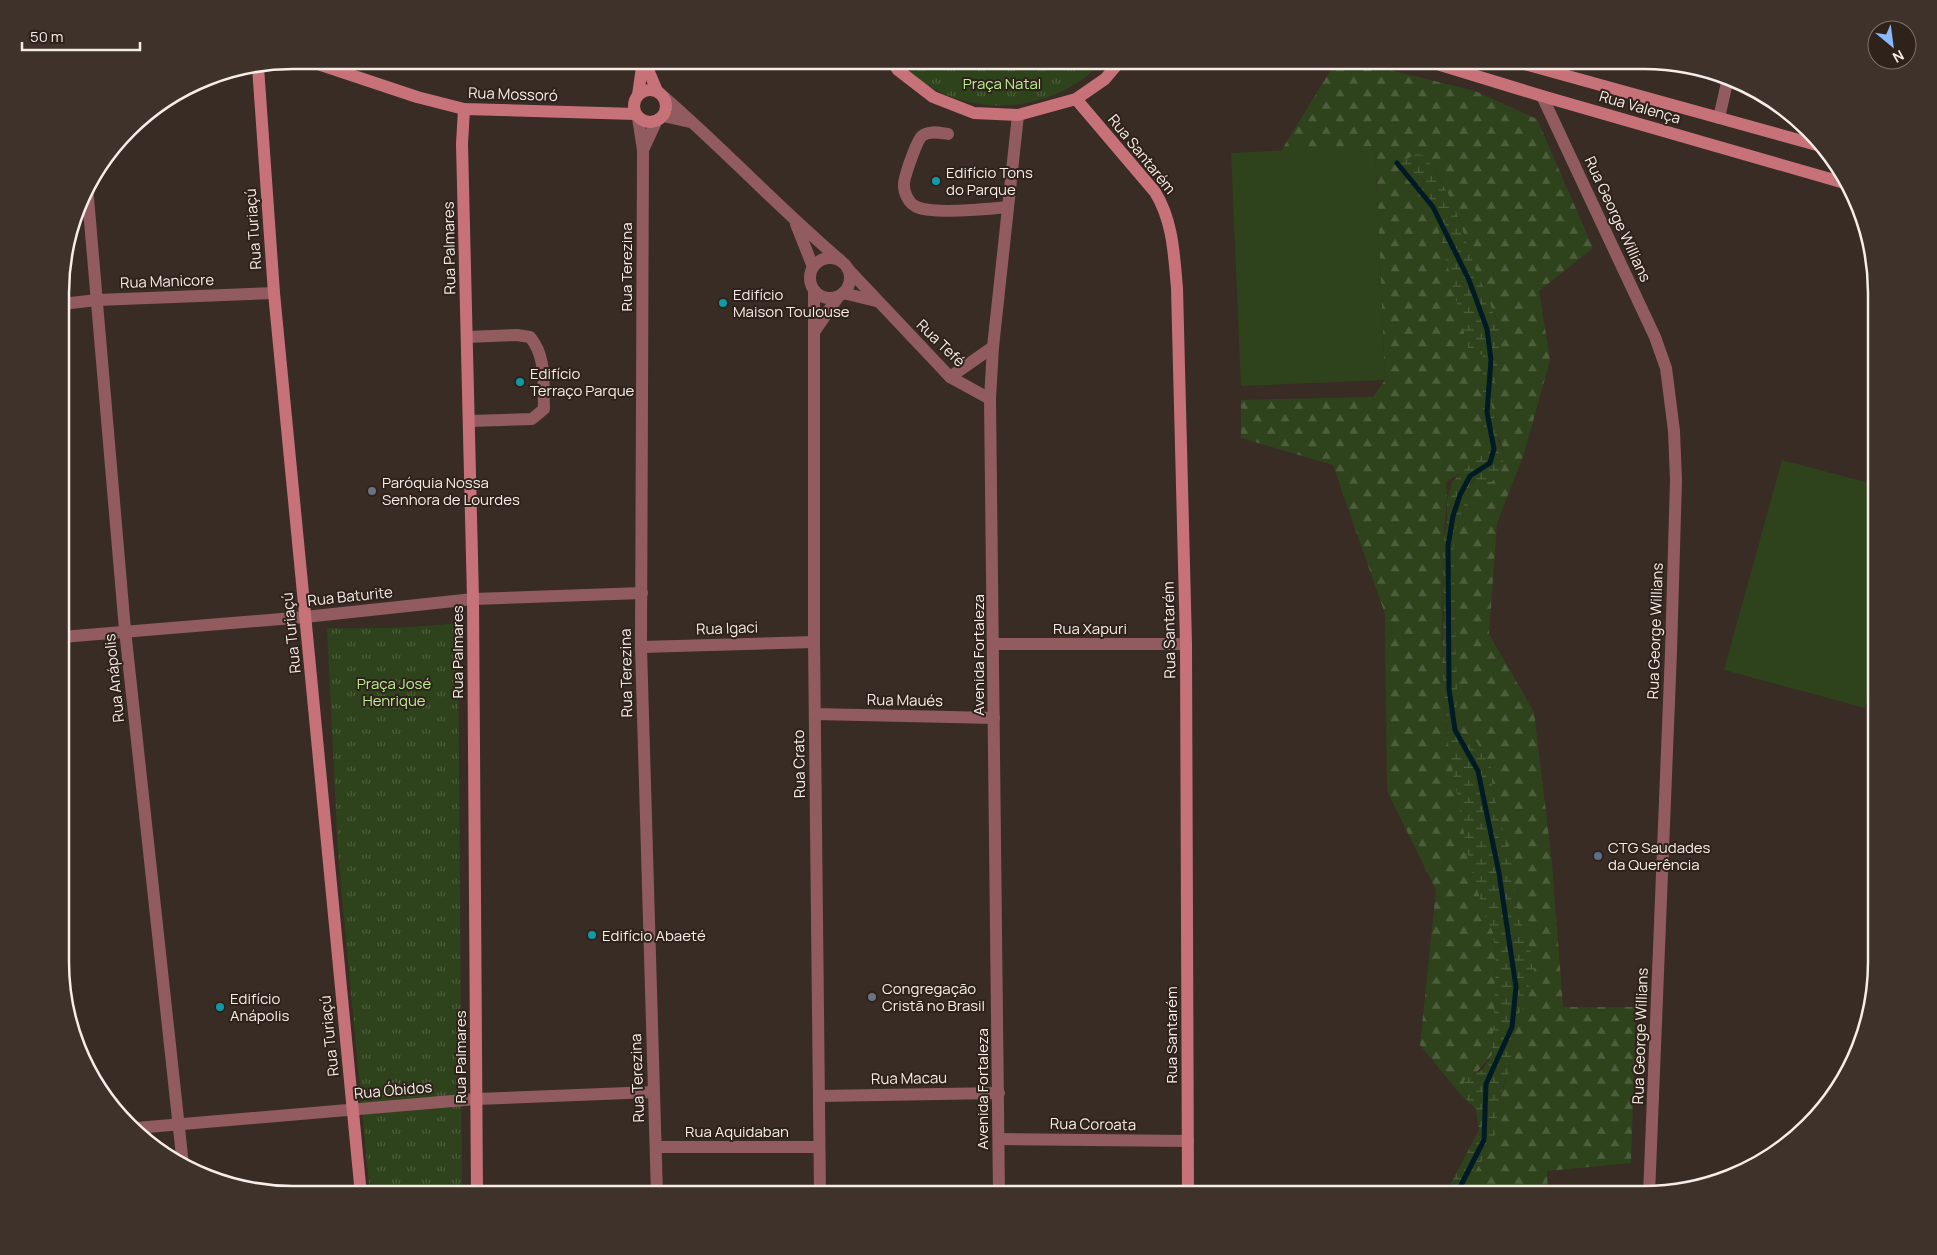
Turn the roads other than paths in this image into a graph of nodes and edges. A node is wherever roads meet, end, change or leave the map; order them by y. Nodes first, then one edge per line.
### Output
1 (333, 69) edge
2 (642, 69) edge
3 (648, 69) edge
4 (897, 69) edge
5 (1113, 69) edge
6 (1454, 69) edge
7 (1542, 69) edge
8 (258, 72) edge
9 (1727, 85) edge
10 (660, 94) junction
11 (638, 95) junction
12 (1542, 96) junction
13 (1076, 98) junction
14 (464, 109) junction
15 (1018, 115) junction
16 (637, 116) junction
17 (1719, 118) junction
18 (660, 119) junction
19 (693, 122) junction
20 (948, 134) dead end
21 (1812, 144) edge
22 (643, 150) junction
23 (1838, 181) edge
24 (88, 201) edge
25 (1008, 208) junction
26 (795, 222) junction
27 (844, 265) junction
28 (813, 267) junction
29 (814, 290) junction
30 (274, 293) junction
31 (840, 295) junction
32 (97, 300) junction
33 (876, 301) junction
34 (69, 303) edge
35 (814, 332) junction
36 (467, 337) junction
37 (994, 347) junction
38 (950, 377) junction
39 (990, 399) junction
40 (470, 421) junction
41 (642, 593) junction
42 (474, 599) junction
43 (305, 617) junction
44 (125, 630) junction
45 (69, 636) edge
46 (814, 642) junction
47 (995, 644) junction
48 (1186, 644) junction
49 (641, 647) junction
50 (815, 714) junction
51 (994, 718) junction
52 (653, 1092) junction
53 (999, 1093) junction
54 (819, 1096) junction
55 (476, 1099) junction
56 (353, 1109) junction
57 (180, 1126) junction
58 (141, 1128) edge
59 (998, 1139) junction
60 (1188, 1141) junction
61 (656, 1147) junction
62 (819, 1147) junction
63 (182, 1157) edge
64 (360, 1186) edge
65 (478, 1186) edge
66 (656, 1186) edge
67 (820, 1186) edge
68 (999, 1186) edge
69 (1188, 1186) edge
70 (1649, 1186) edge

1 - 14 street, Rua Mossoró
2 - 11 street
3 - 10 street
4 - 15 street
5 - 13 street
6 - 12 street, Rua Valença
7 - 17 street, Rua Valença
8 - 30 street, Rua Turiaçú
9 - 17 street
10 - 11 street
10 - 18 street
10 - 19 street, Rua Tefé
11 - 16 street
12 - 23 street, Rua Valença
12 - 70 street, Rua George Willians
13 - 15 street
13 - 48 street, Rua Santarém
14 - 16 street, Rua Mossoró
14 - 36 street, Rua Palmares
15 - 25 street, Avenida Fortaleza
16 - 18 street
16 - 22 street, Rua Terezina
17 - 21 street, Rua Valença
18 - 19 street
18 - 22 street, Rua Terezina
19 - 26 street, Rua Tefé
20 - 25 street
22 - 41 street, Rua Terezina
24 - 32 street, Rua Anápolis
25 - 37 street, Avenida Fortaleza
26 - 27 street, Rua Tefé
26 - 28 street, Rua Tefé
27 - 28 street
27 - 31 street
27 - 33 street, Rua Tefé
28 - 29 street
29 - 31 street
29 - 35 street, Rua Crato
30 - 32 street, Rua Manicore
30 - 43 street, Rua Turiaçú
31 - 33 street
31 - 35 street
32 - 34 street, Rua Manicore
32 - 44 street, Rua Anápolis
33 - 38 street, Rua Tefé
35 - 46 street, Rua Crato
36 - 40 street, Rua Palmares
36 - 40 street
37 - 38 street
37 - 39 street, Avenida Fortaleza
38 - 39 street, Rua Tefé
39 - 47 street, Avenida Fortaleza
40 - 42 street, Rua Palmares
41 - 42 street, Rua Baturite
41 - 49 street, Rua Terezina
42 - 43 street, Rua Baturite
42 - 55 street, Rua Palmares
43 - 44 street, Rua Baturite
43 - 56 street, Rua Turiaçú
44 - 45 street, Rua Baturite
44 - 57 street, Rua Anápolis
46 - 49 street, Rua Igaci
46 - 50 street, Rua Crato
47 - 48 street, Rua Xapuri
47 - 51 street, Avenida Fortaleza
48 - 60 street, Rua Santarém
49 - 52 street, Rua Terezina
50 - 51 street, Rua Maués
50 - 54 street, Rua Crato
51 - 53 street, Avenida Fortaleza
52 - 55 street, Rua Óbidos
52 - 61 street, Rua Terezina
53 - 54 street, Rua Macau
53 - 59 street, Avenida Fortaleza
54 - 62 street, Rua Crato
55 - 56 street, Rua Óbidos
55 - 65 street, Rua Palmares
56 - 57 street, Rua Óbidos
56 - 64 street, Rua Turiaçú
57 - 58 street, Rua Óbidos
57 - 63 street, Rua Anápolis
59 - 60 street, Rua Coroata
59 - 68 street, Avenida Fortaleza
60 - 69 street, Rua Santarém
61 - 62 street, Rua Aquidaban
61 - 66 street, Rua Terezina
62 - 67 street, Rua Crato

